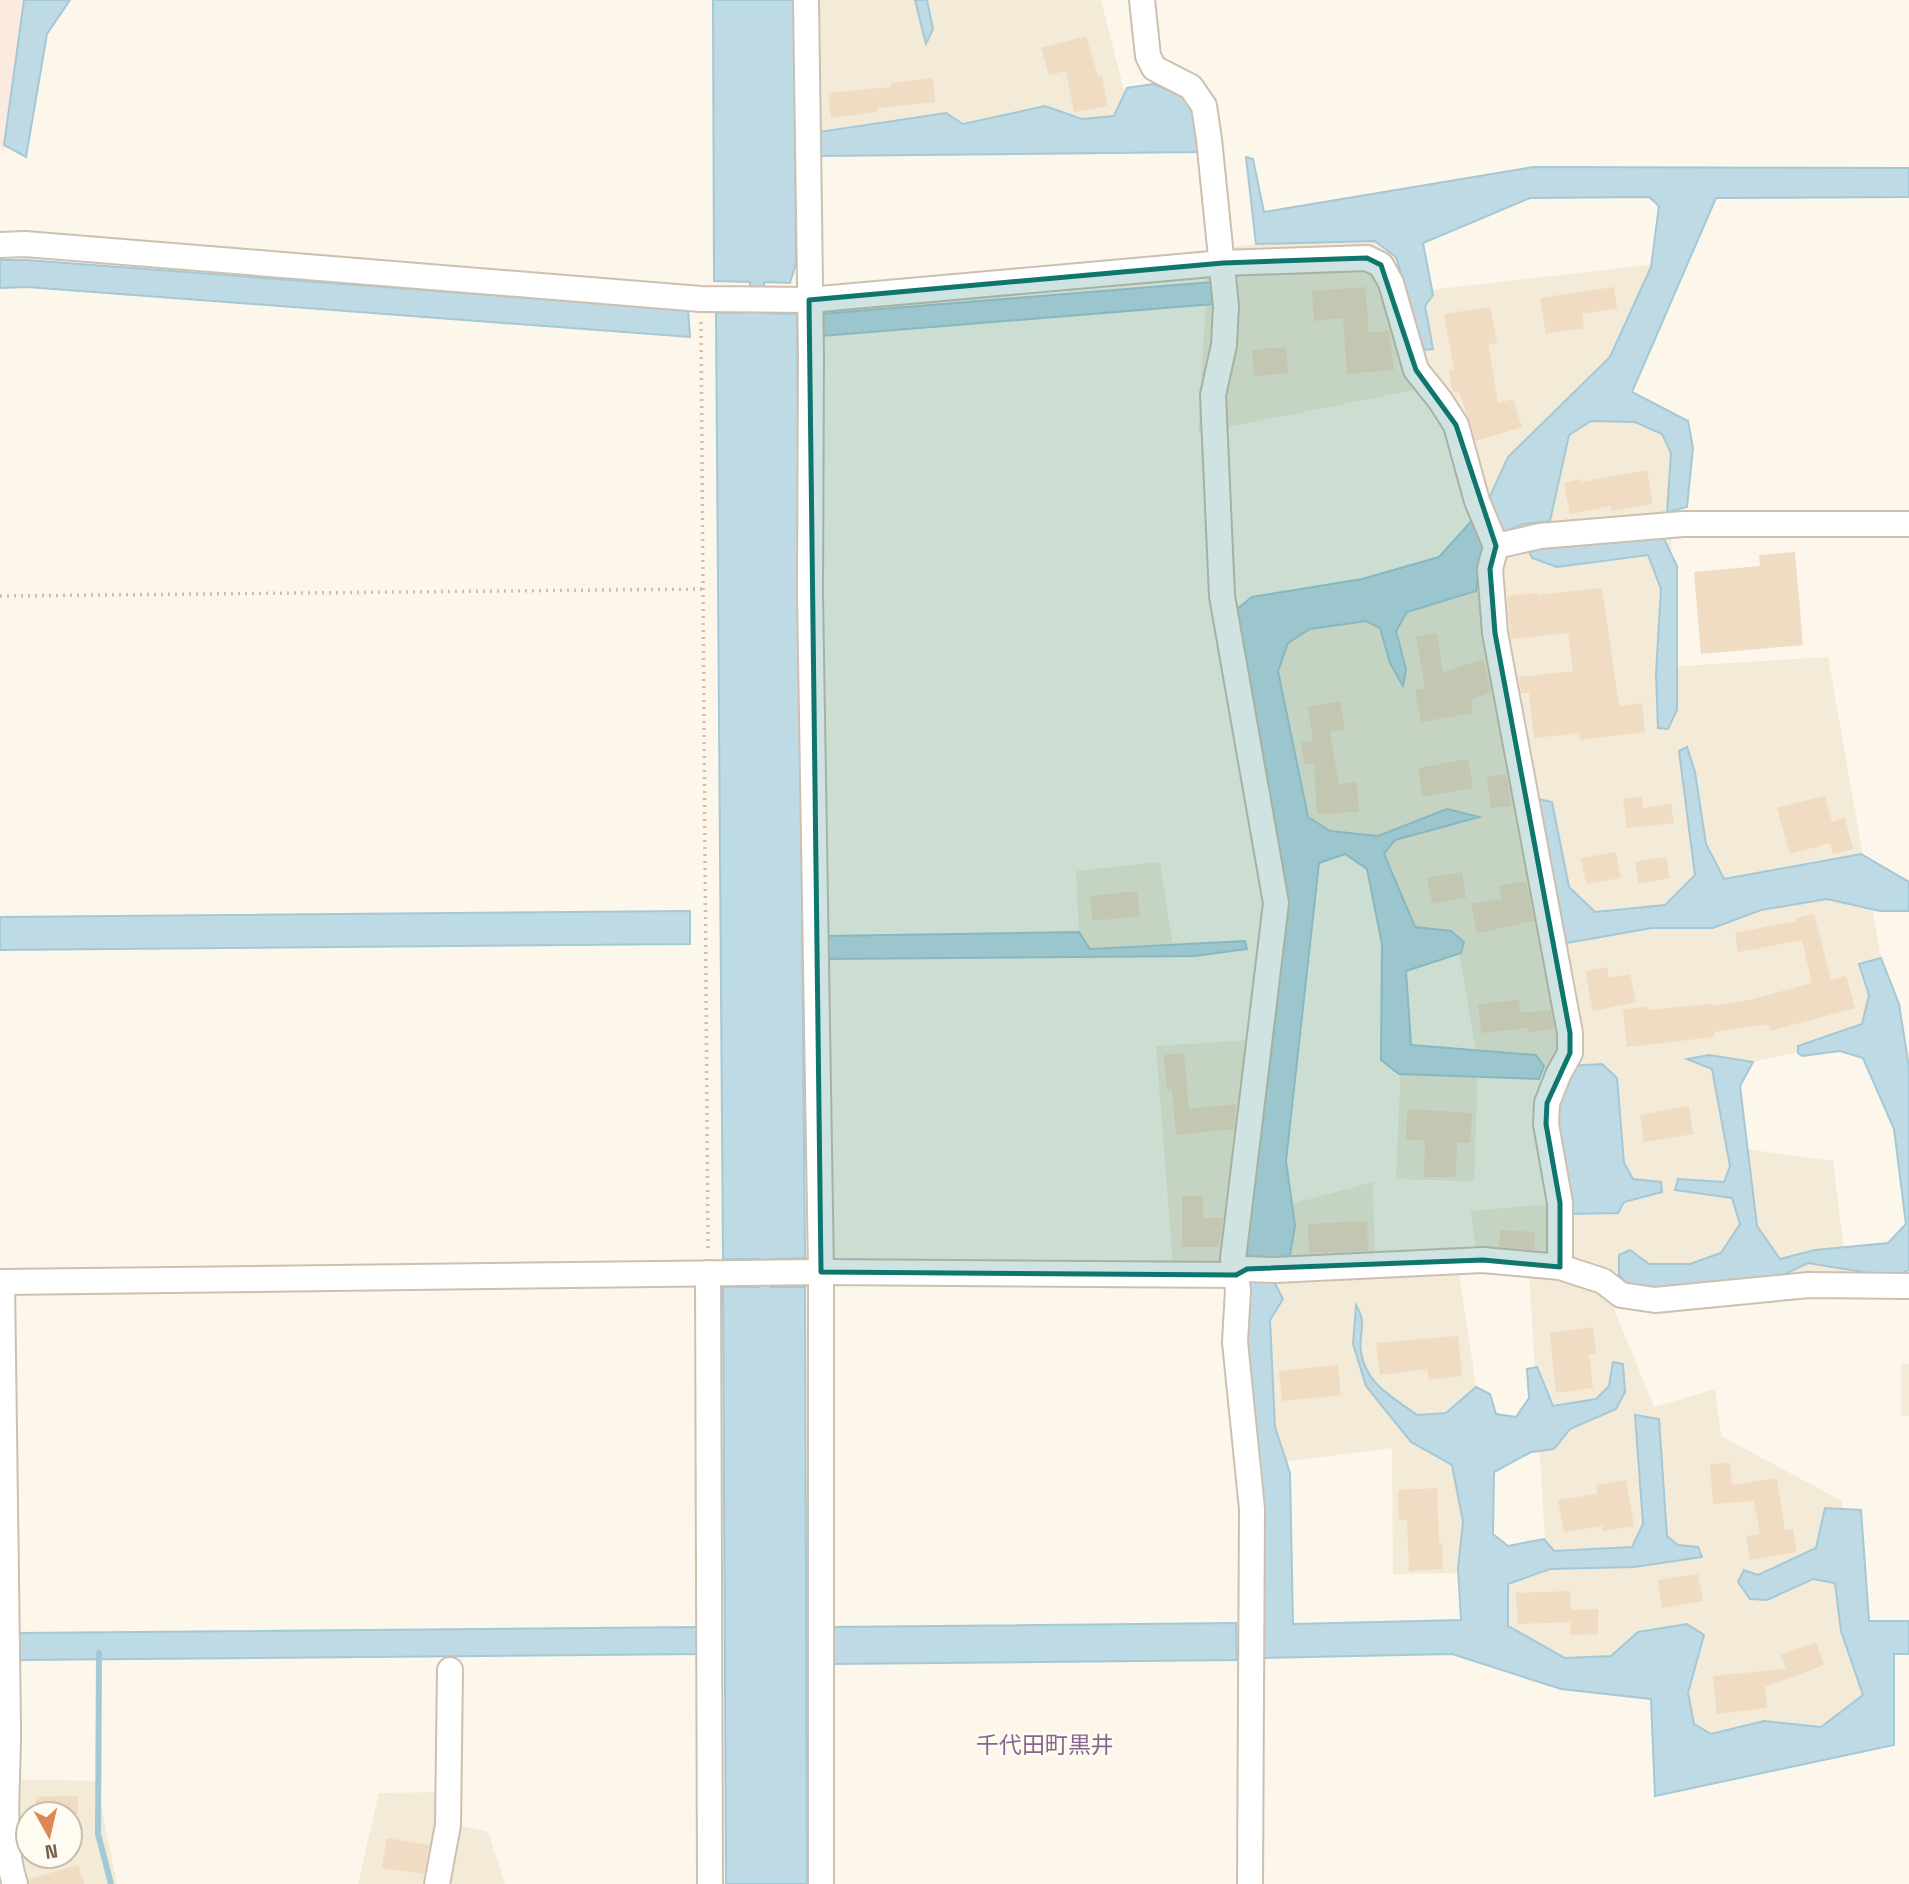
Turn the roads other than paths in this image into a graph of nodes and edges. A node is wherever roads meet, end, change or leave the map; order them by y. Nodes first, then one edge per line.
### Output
1 (806, 0) edge
2 (1142, 0) edge
3 (0, 245) edge
4 (1223, 263) junction
5 (809, 300) junction
6 (1909, 524) edge
7 (1496, 546) junction
8 (1560, 1267) junction
9 (821, 1272) junction
10 (1242, 1272) junction
11 (708, 1273) junction
12 (1909, 1286) edge
13 (450, 1670) dead end
14 (15, 1884) edge
15 (437, 1884) edge
16 (710, 1884) edge
17 (821, 1884) edge
18 (1250, 1884) edge

1 - 5 street
2 - 4 street
3 - 5 street
4 - 5 street
4 - 7 street
4 - 10 street
5 - 9 street
6 - 7 street
7 - 8 street
8 - 10 street
8 - 12 street
9 - 10 street
9 - 11 street
9 - 17 street
10 - 18 street
11 - 14 street
11 - 16 street
13 - 15 street

